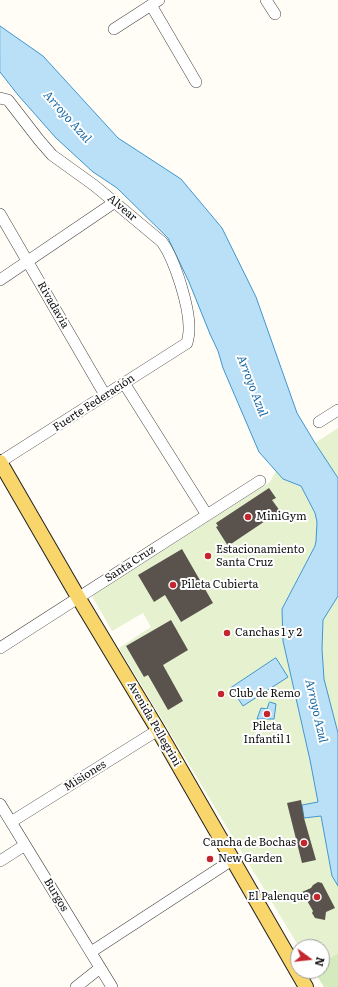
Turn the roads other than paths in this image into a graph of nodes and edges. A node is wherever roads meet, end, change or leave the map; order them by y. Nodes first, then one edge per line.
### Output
1 (266, 0) edge
2 (155, 2) edge
3 (275, 14) dead end
4 (114, 29) dead end
5 (196, 82) dead end
6 (4, 99) edge
7 (114, 202) junction
8 (0, 214) edge
9 (28, 262) junction
10 (0, 280) edge
11 (187, 343) joint
12 (124, 383) junction
13 (105, 395) junction
14 (338, 410) edge
15 (319, 422) dead end
16 (0, 462) edge
17 (260, 481) dead end
18 (207, 515) junction
19 (78, 597) junction
20 (0, 648) edge
21 (158, 730) junction
22 (0, 804) edge
23 (11, 822) junction
24 (25, 845) junction
25 (0, 860) edge
26 (232, 860) junction
27 (91, 952) junction
28 (100, 968) junction
29 (76, 987) edge
30 (112, 987) edge
31 (306, 987) edge

1 - 3 street
2 - 4 street
2 - 5 street
6 - 7 street, Alvear
7 - 9 street
7 - 11 street, Alvear
8 - 9 street, Rivadavia
9 - 10 street
9 - 13 street, Rivadavia
11 - 12 street, Fuerte Federación
12 - 13 street, Fuerte Federación
12 - 18 street
13 - 16 street, Fuerte Federación
14 - 15 street
16 - 19 main road, Avenida Pellegrini
17 - 18 street, Santa Cruz
18 - 19 street, Santa Cruz
19 - 20 street, Santa Cruz
19 - 21 main road, Avenida Pellegrini
21 - 23 street, Misiones
21 - 26 main road, Avenida Pellegrini
22 - 23 street, Burgos
23 - 24 street, Burgos
24 - 25 street
24 - 27 street, Burgos
26 - 27 street
26 - 31 main road, Avenida Pellegrini
27 - 28 street, Burgos
28 - 29 street
28 - 30 street, Burgos

